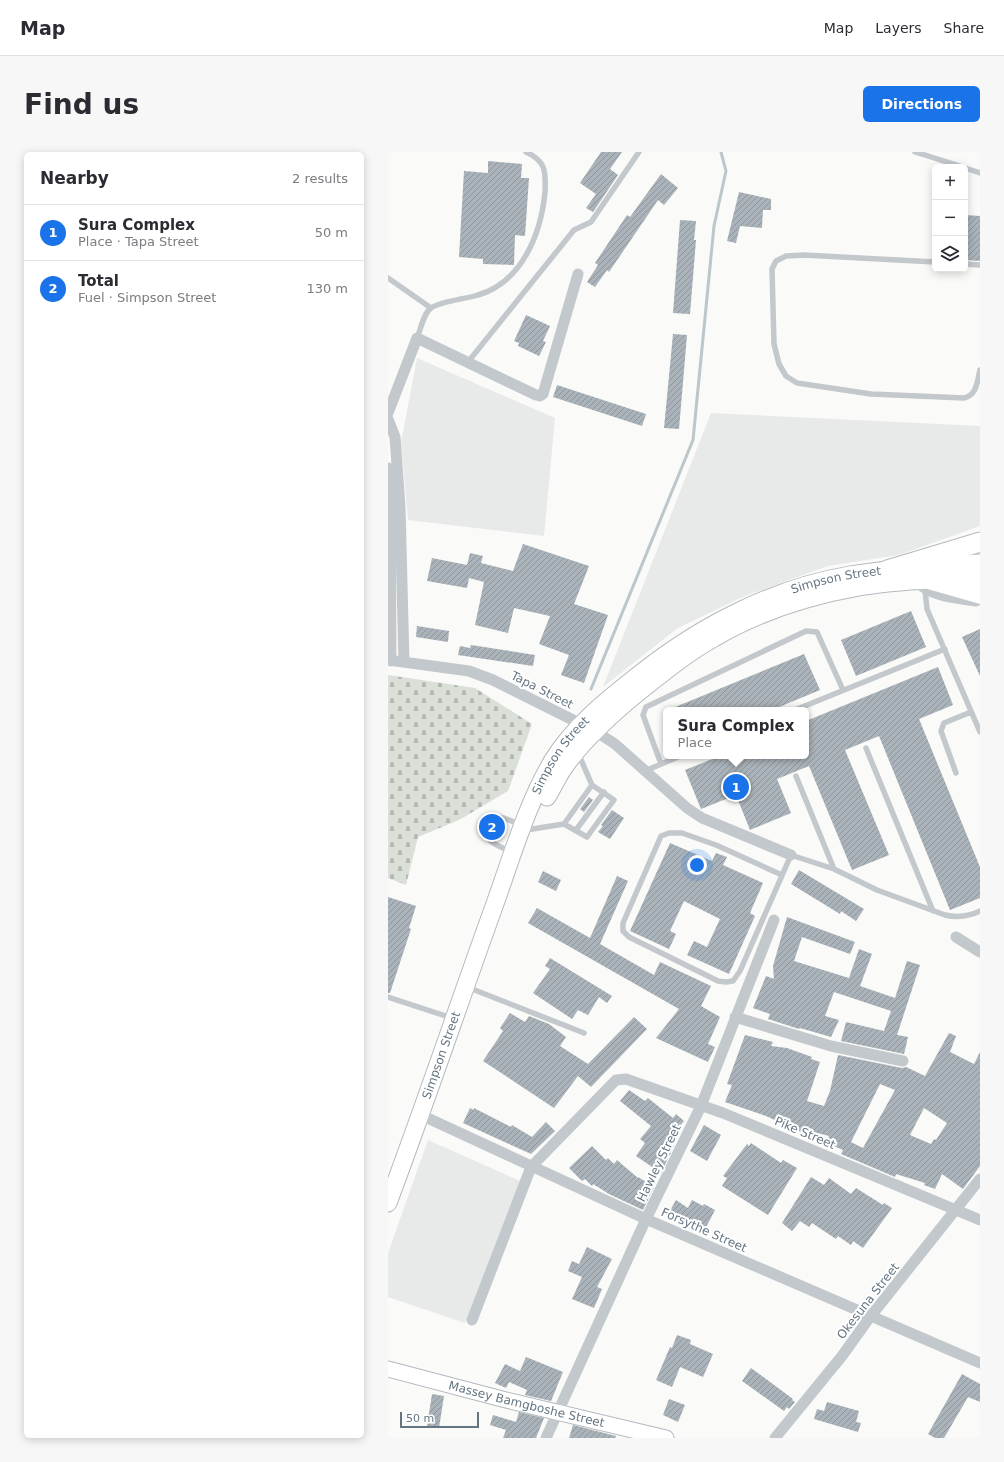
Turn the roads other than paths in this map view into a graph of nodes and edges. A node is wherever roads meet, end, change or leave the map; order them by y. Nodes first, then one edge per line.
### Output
1 (526, 152) edge
2 (639, 152) edge
3 (915, 152) edge
4 (954, 164) edge
5 (968, 168) edge
6 (980, 173) edge
7 (932, 262) edge
8 (968, 264) edge
9 (980, 266) edge
10 (578, 274) dead end
11 (388, 278) edge
12 (432, 308) junction
13 (417, 338) junction
14 (468, 362) junction
15 (980, 370) edge
16 (388, 413) edge
17 (388, 419) edge
18 (388, 468) edge
19 (980, 542) edge
20 (980, 563) edge
21 (887, 570) junction
22 (980, 578) edge
23 (924, 584) junction
24 (980, 594) edge
25 (980, 602) edge
26 (944, 649) junction
27 (390, 661) edge
28 (404, 662) junction
29 (843, 690) junction
30 (802, 707) edge
31 (971, 712) junction
32 (588, 728) junction
33 (980, 732) edge
34 (866, 748) dead end
35 (577, 752) junction
36 (673, 759) edge
37 (661, 764) junction
38 (645, 771) junction
39 (956, 773) dead end
40 (796, 776) dead end
41 (592, 785) junction
42 (604, 792) junction
43 (564, 824) junction
44 (576, 830) junction
45 (520, 838) junction
46 (791, 855) junction
47 (834, 869) junction
48 (782, 875) junction
49 (980, 911) edge
50 (933, 912) junction
51 (774, 920) dead end
52 (956, 938) dead end
53 (980, 952) edge
54 (465, 986) junction
55 (388, 997) edge
56 (735, 1017) junction
57 (453, 1019) junction
58 (584, 1034) dead end
59 (903, 1061) dead end
60 (701, 1106) junction
61 (421, 1115) junction
62 (531, 1167) junction
63 (980, 1179) edge
64 (388, 1203) edge
65 (956, 1210) junction
66 (646, 1219) junction
67 (980, 1220) edge
68 (870, 1317) junction
69 (472, 1320) dead end
70 (980, 1363) edge
71 (388, 1369) edge
72 (557, 1412) junction
73 (546, 1438) edge
74 (666, 1438) edge
75 (775, 1438) edge

1 - 12 lane
2 - 14 lane
3 - 4 lane
5 - 6 lane
7 - 15 lane
8 - 9 lane
10 - 14 street
11 - 12 lane
12 - 13 lane
13 - 14 street
13 - 16 street
17 - 28 street
18 - 27 street
19 - 21 highway
20 - 21 main road, Simpson Street
21 - 32 main road, Simpson Street
22 - 23 main road
23 - 24 highway
23 - 25 street
23 - 26 lane
23 - 32 main road
26 - 29 lane
26 - 31 lane
27 - 28 street, Tapa Street
28 - 32 street, Tapa Street
29 - 30 lane
29 - 37 lane
31 - 33 lane
31 - 39 lane
32 - 35 main road
32 - 38 street, Tapa Street
32 - 45 main road, Simpson Street
34 - 50 lane
35 - 41 lane
35 - 45 main road
36 - 37 lane
37 - 38 lane
38 - 46 street, Tapa Street
40 - 47 lane
41 - 42 lane
41 - 43 lane
42 - 44 lane
42 - 44 lane
43 - 44 lane
43 - 45 lane
45 - 45 lane
45 - 54 main road, Simpson Street
46 - 47 lane
46 - 48 lane
47 - 50 lane
48 - 48 lane
49 - 50 lane
51 - 56 street, Hawley Street
52 - 53 street
54 - 57 main road, Simpson Street
54 - 58 lane
55 - 57 lane
56 - 59 street
56 - 60 street, Hawley Street
57 - 61 main road, Simpson Street
60 - 62 street, Pike Street
60 - 65 street, Pike Street
60 - 66 street, Hawley Street
61 - 62 street, Forsythe Street
61 - 64 main road, Simpson Street
62 - 66 street, Forsythe Street
62 - 69 street
63 - 65 street, Okesuna Street
65 - 67 street, Pike Street
65 - 68 street, Okesuna Street
66 - 68 street, Forsythe Street
66 - 72 street, Hawley Street
68 - 70 street, Forsythe Street
68 - 75 street, Okesuna Street
71 - 72 main road, Massey Bamgboshe Street
72 - 73 street
72 - 74 main road, Massey Bamgboshe Street

